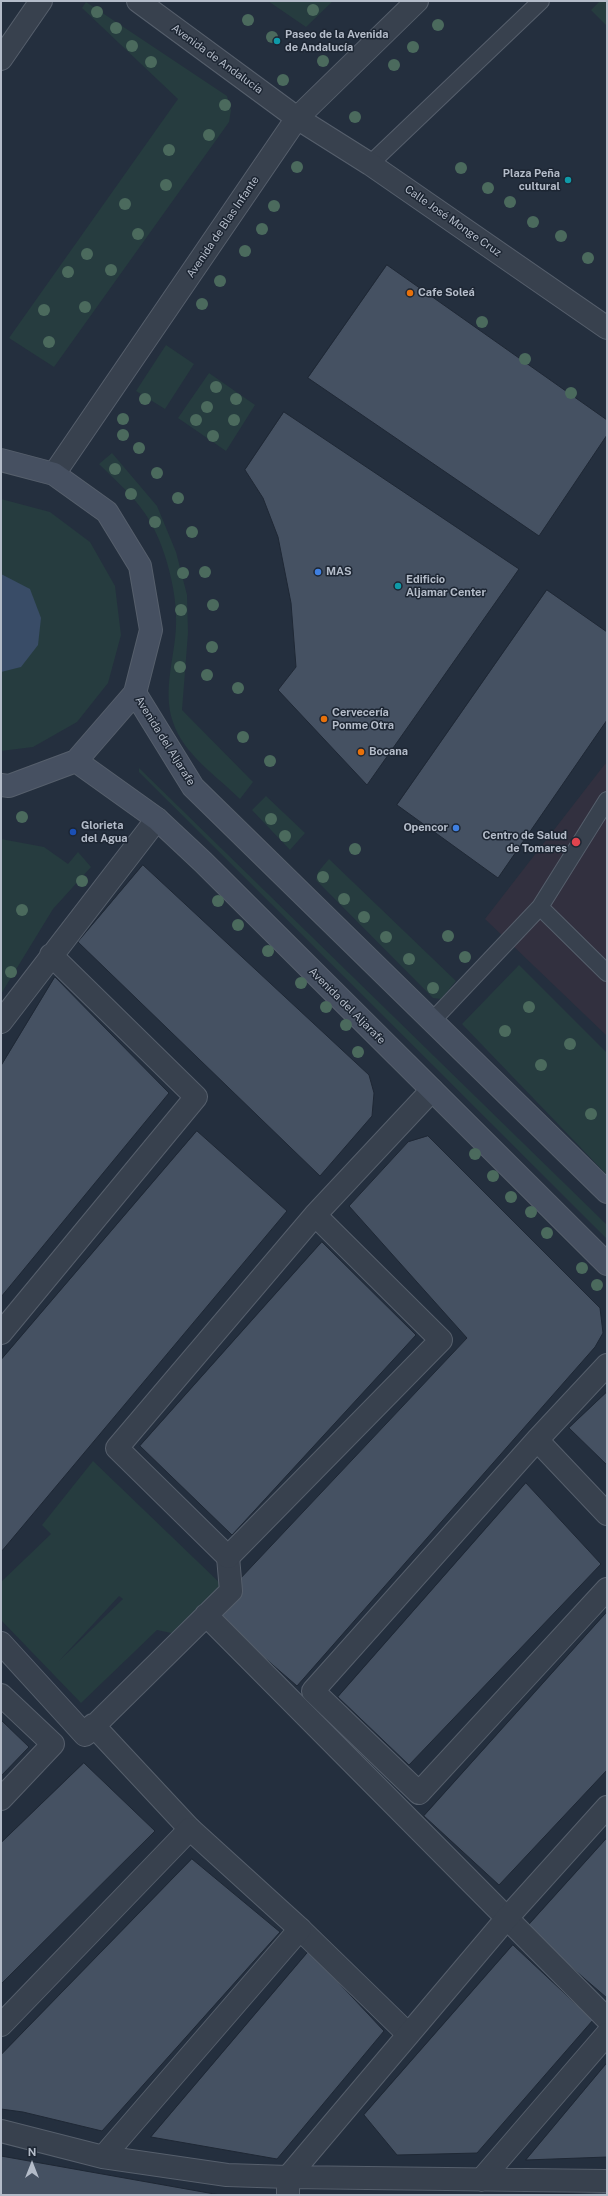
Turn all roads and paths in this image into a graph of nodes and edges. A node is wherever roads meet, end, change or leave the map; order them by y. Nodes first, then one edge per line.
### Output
1 (41, 1) edge
2 (138, 1) edge
3 (417, 1) edge
4 (541, 1) edge
5 (1, 59) edge
6 (297, 118) junction
7 (370, 164) junction
8 (607, 328) edge
9 (1, 460) edge
10 (54, 474) junction
11 (135, 693) junction
12 (76, 761) junction
13 (1, 785) edge
14 (607, 800) edge
15 (156, 819) junction
16 (540, 907) junction
17 (51, 955) junction
18 (607, 973) edge
19 (433, 1020) junction
20 (1, 1022) edge
21 (432, 1090) junction
22 (607, 1192) edge
23 (315, 1215) junction
24 (607, 1264) edge
25 (1, 1333) edge
26 (607, 1365) edge
27 (537, 1440) junction
28 (607, 1514) edge
29 (228, 1557) junction
30 (607, 1589) edge
31 (206, 1615) junction
32 (1, 1643) edge
33 (1, 1695) edge
34 (93, 1725) junction
35 (1, 1799) edge
36 (607, 1807) edge
37 (190, 1829) junction
38 (507, 1918) junction
39 (300, 1929) junction
40 (607, 2019) edge
41 (1, 2025) edge
42 (408, 2034) junction
43 (607, 2034) edge
44 (1, 2131) edge
45 (103, 2157) junction
46 (481, 2180) junction
47 (605, 2181) dead end
48 (288, 2186) edge

1 - 5 street
2 - 6 street, Avenida de Andalucía
3 - 6 street, Avenida de Blas Infante
4 - 7 lane
6 - 7 street, Calle José Monge Cruz
6 - 10 street, Avenida de Blas Infante
7 - 8 street, Calle José Monge Cruz
9 - 10 main road
10 - 11 main road
11 - 12 main road
11 - 19 main road, Avenida del Aljarafe
12 - 13 main road
12 - 15 main road, Avenida del Aljarafe
14 - 16 lane
15 - 17 street
15 - 21 main road, Avenida del Aljarafe
16 - 18 lane
16 - 19 lane
17 - 20 street
17 - 25 street
19 - 22 main road, Avenida del Aljarafe
21 - 23 street
21 - 24 main road, Avenida del Aljarafe
23 - 29 street
23 - 29 street
26 - 27 street
27 - 28 street
27 - 30 street
29 - 31 street
31 - 34 street
31 - 38 street
32 - 34 street
33 - 35 street
34 - 37 street
36 - 38 street
37 - 39 street
37 - 41 street
38 - 40 street
38 - 42 street
39 - 42 street
39 - 45 street
42 - 48 street
43 - 46 street
44 - 45 street
45 - 48 street
46 - 47 street
46 - 48 street

